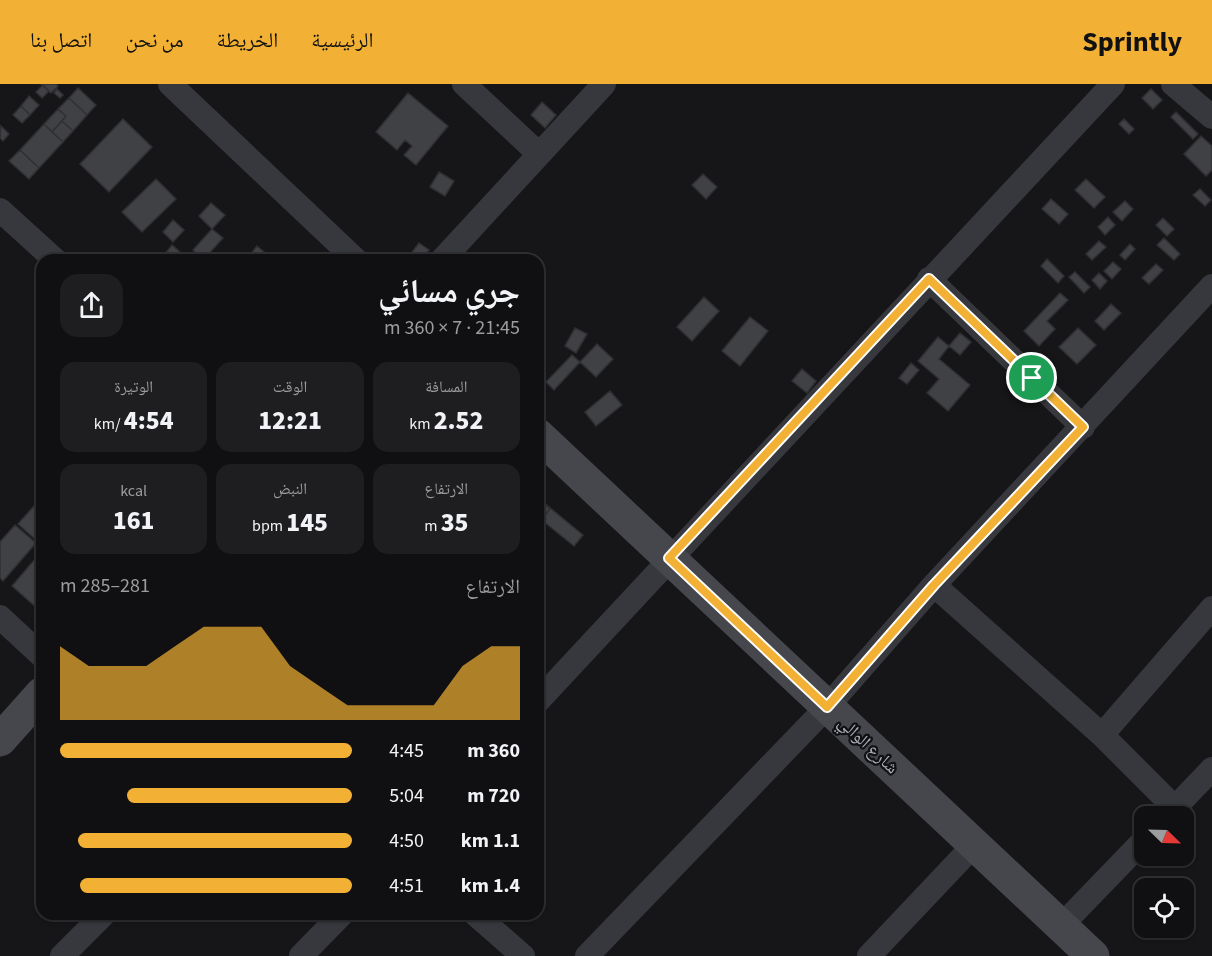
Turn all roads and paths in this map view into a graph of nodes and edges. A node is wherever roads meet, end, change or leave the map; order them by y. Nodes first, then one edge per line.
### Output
1 (170, 84) edge
2 (464, 84) edge
3 (604, 84) edge
4 (1113, 84) edge
5 (1173, 84) edge
6 (1212, 117) edge
7 (539, 154) junction
8 (0, 210) edge
9 (48, 254) edge
10 (350, 254) edge
11 (447, 254) edge
12 (929, 279) junction
13 (1212, 286) edge
14 (1083, 427) junction
15 (544, 443) edge
16 (669, 558) junction
17 (934, 585) junction
18 (1212, 608) edge
19 (0, 617) edge
20 (36, 650) edge
21 (544, 694) edge
22 (36, 700) edge
23 (827, 707) junction
24 (1102, 735) junction
25 (0, 740) edge
26 (1212, 769) edge
27 (1166, 806) edge
28 (1177, 806) edge
29 (975, 844) junction
30 (1134, 850) edge
31 (98, 920) edge
32 (336, 920) edge
33 (482, 920) edge
34 (1061, 926) junction
35 (62, 956) edge
36 (301, 956) edge
37 (523, 956) edge
38 (587, 956) edge
39 (869, 956) edge
40 (1093, 956) edge

1 - 10 street
2 - 7 street
3 - 7 street
4 - 12 street
5 - 6 street
7 - 11 street
8 - 9 street
12 - 14 street
12 - 16 street
13 - 14 street
14 - 17 street
15 - 16 main road, شارع الوالي
16 - 21 street
16 - 23 main road, شارع الوالي
17 - 23 street
17 - 24 street
18 - 24 street
19 - 20 street
22 - 25 main road
23 - 29 main road, شارع الوالي
23 - 38 street
24 - 27 street
26 - 28 street
29 - 34 main road, شارع الوالي
29 - 39 street
30 - 34 street
31 - 35 street
32 - 36 street
33 - 37 street
34 - 40 main road, شارع الوالي

